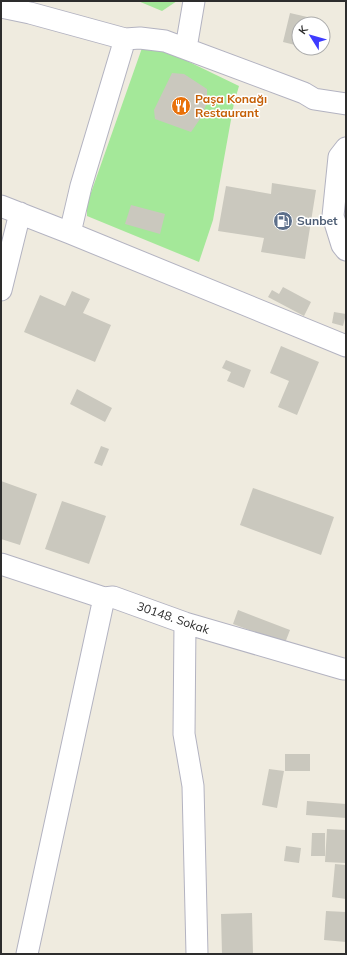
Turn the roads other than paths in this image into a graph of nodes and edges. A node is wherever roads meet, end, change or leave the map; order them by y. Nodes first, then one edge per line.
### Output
1 (194, 1) edge
2 (1, 7) edge
3 (31, 7) edge
4 (125, 39) junction
5 (186, 48) junction
6 (346, 104) edge
7 (346, 148) edge
8 (1, 206) edge
9 (20, 213) junction
10 (70, 233) junction
11 (346, 250) edge
12 (1, 290) edge
13 (346, 346) edge
14 (1, 564) edge
15 (104, 598) junction
16 (185, 623) junction
17 (346, 669) edge
18 (27, 954) edge
19 (197, 954) edge

1 - 5 street
2 - 3 street
3 - 4 street
4 - 5 street
4 - 10 street
5 - 6 street
7 - 11 street
8 - 9 street
9 - 10 street
9 - 12 street
10 - 13 street
14 - 15 street, 30148. Sokak
15 - 16 street, 30148. Sokak
15 - 18 street
16 - 17 street, 30148. Sokak
16 - 19 street

